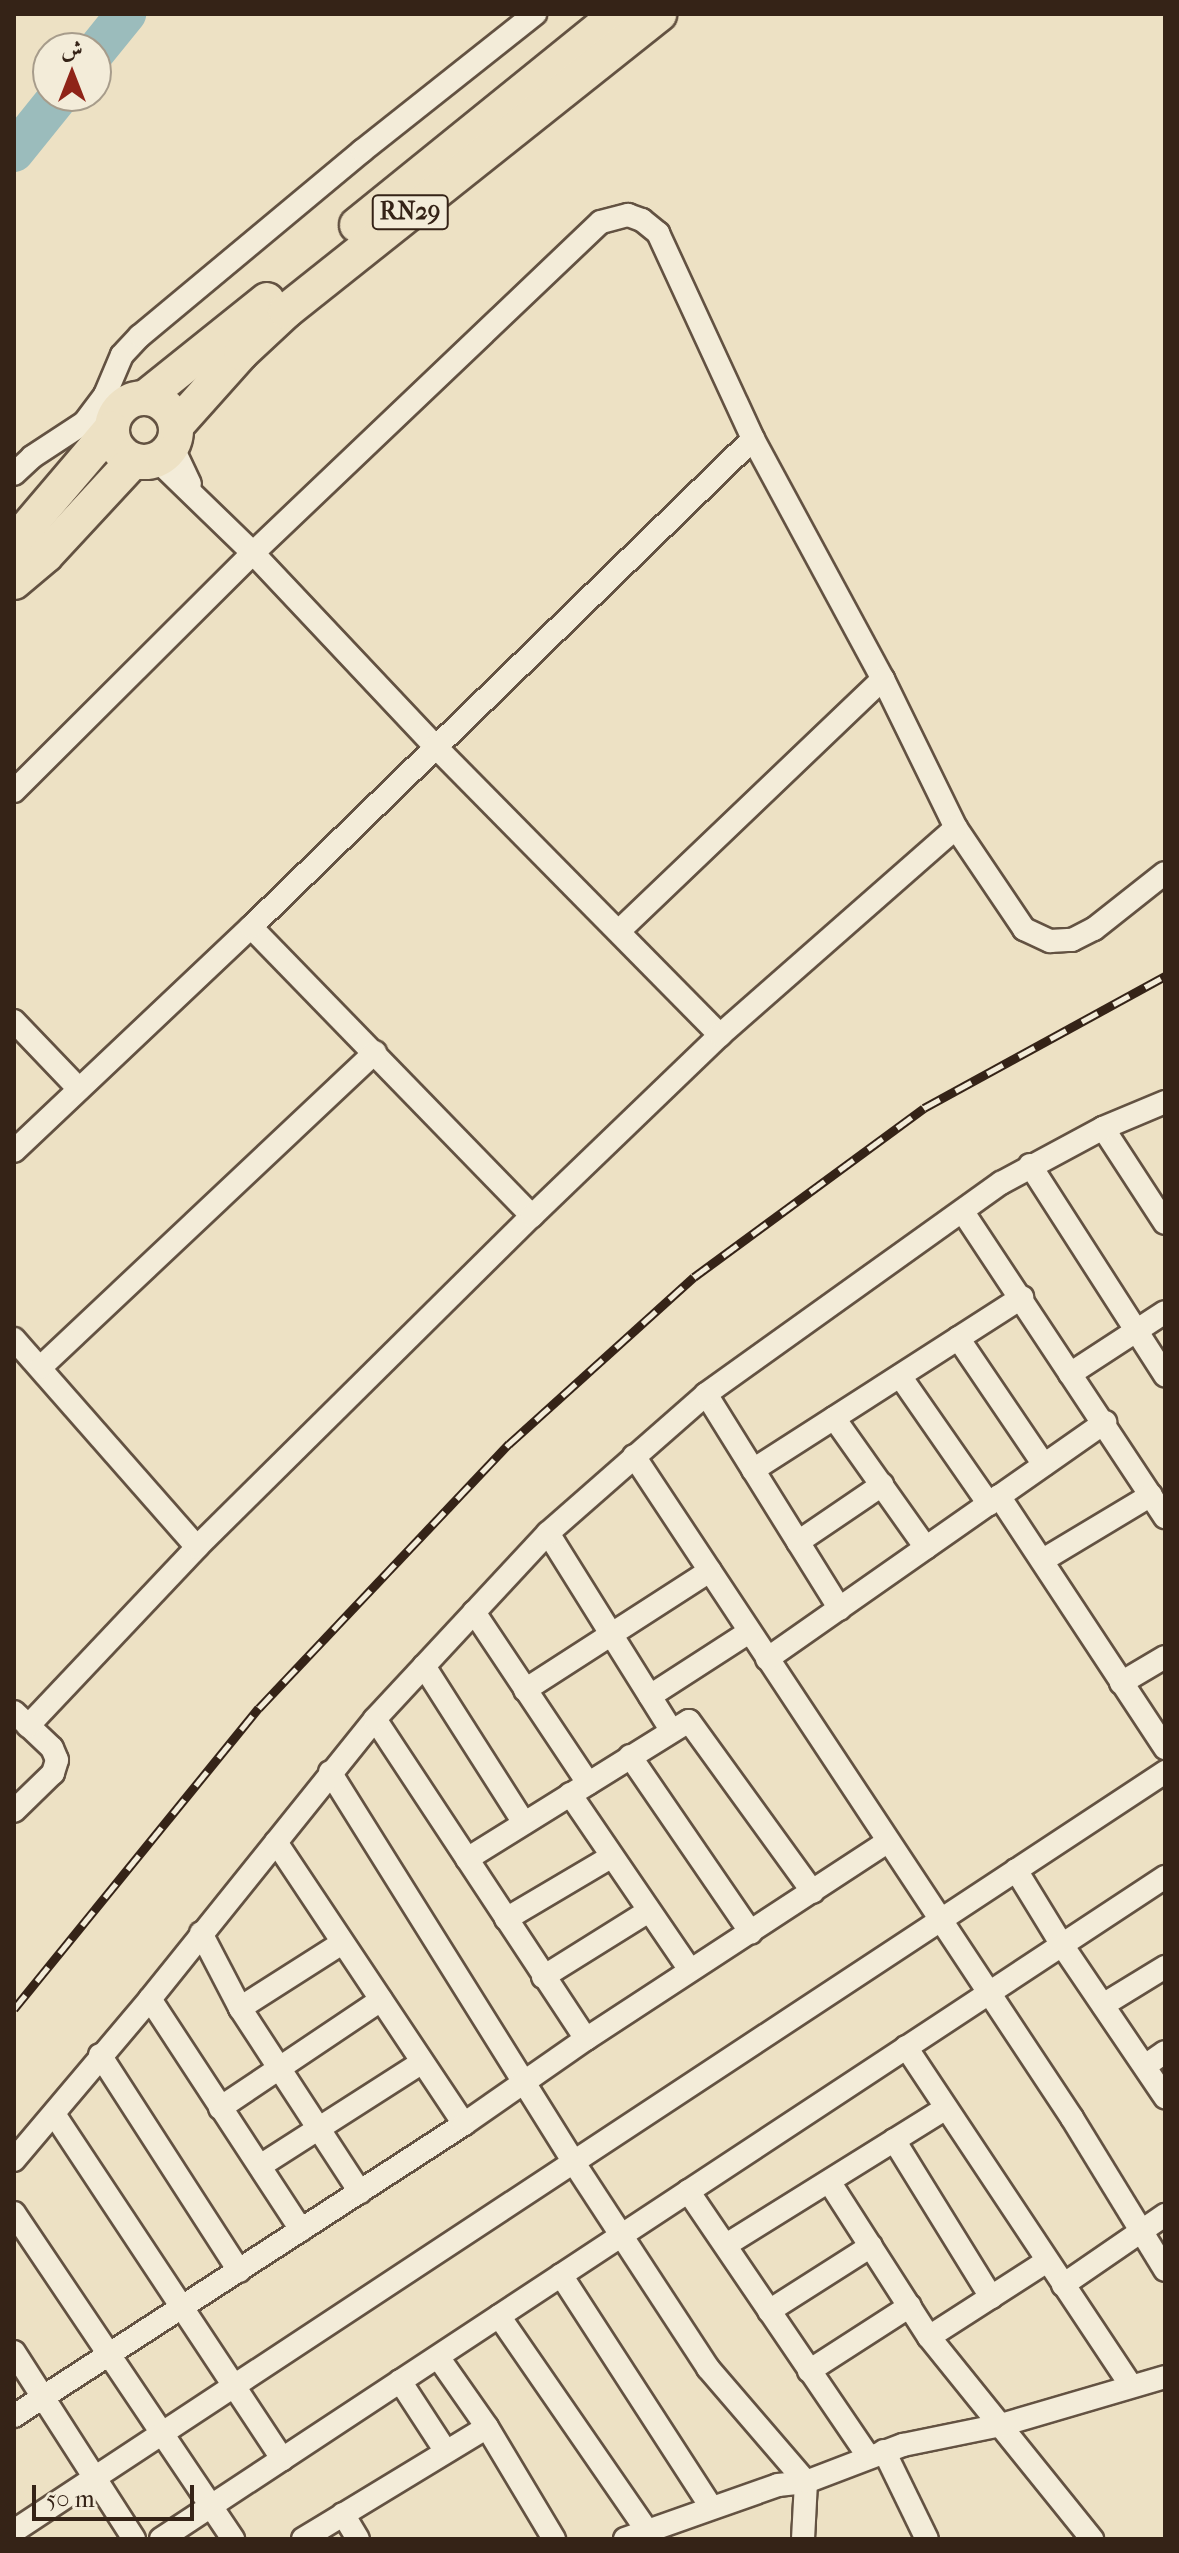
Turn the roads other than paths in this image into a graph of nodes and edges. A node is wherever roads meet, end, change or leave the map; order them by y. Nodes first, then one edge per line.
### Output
1 (535, 14) edge
2 (618, 14) edge
3 (659, 14) edge
4 (121, 406) junction
5 (753, 439) junction
6 (160, 448) junction
7 (14, 474) edge
8 (14, 543) edge
9 (253, 553) junction
10 (14, 582) edge
11 (883, 679) junction
12 (435, 746) junction
13 (14, 791) edge
14 (956, 828) junction
15 (1165, 873) edge
16 (251, 927) junction
17 (619, 931) junction
18 (14, 1021) edge
19 (720, 1035) junction
20 (375, 1052) junction
21 (79, 1089) junction
22 (1165, 1102) edge
23 (1103, 1128) junction
24 (14, 1151) edge
25 (1030, 1165) junction
26 (963, 1212) junction
27 (532, 1216) junction
28 (1165, 1223) edge
29 (1022, 1297) junction
30 (1165, 1312) edge
31 (1135, 1331) junction
32 (958, 1338) junction
33 (14, 1339) edge
34 (41, 1367) junction
35 (1070, 1374) junction
36 (1165, 1375) edge
37 (900, 1376) junction
38 (706, 1394) junction
39 (834, 1418) junction
40 (1105, 1422) junction
41 (634, 1456) junction
42 (1044, 1465) junction
43 (753, 1470) junction
44 (882, 1485) junction
45 (1151, 1495) junction
46 (994, 1500) junction
47 (1165, 1517) edge
48 (548, 1533) junction
49 (798, 1542) junction
50 (197, 1547) junction
51 (926, 1548) junction
52 (1043, 1560) junction
53 (710, 1571) junction
54 (840, 1609) junction
55 (474, 1612) junction
56 (749, 1632) junction
57 (612, 1635) junction
58 (1165, 1657) edge
59 (767, 1659) junction
60 (424, 1666) junction
61 (1121, 1683) junction
62 (525, 1690) junction
63 (650, 1696) junction
64 (21, 1719) edge
65 (375, 1719) junction
66 (671, 1730) junction
67 (1165, 1748) edge
68 (630, 1756) junction
69 (330, 1772) junction
70 (1165, 1772) edge
71 (579, 1788) junction
72 (14, 1811) edge
73 (524, 1823) junction
74 (276, 1842) junction
75 (887, 1842) junction
76 (611, 1857) junction
77 (467, 1859) junction
78 (1016, 1870) junction
79 (1165, 1877) edge
80 (813, 1892) junction
81 (647, 1912) junction
82 (506, 1919) junction
83 (942, 1919) junction
84 (201, 1933) junction
85 (751, 1933) junction
86 (342, 1943) junction
87 (1062, 1945) junction
88 (1165, 1967) edge
89 (690, 1970) junction
90 (543, 1977) junction
91 (987, 1994) junction
92 (150, 1999) junction
93 (381, 2000) junction
94 (1103, 2005) junction
95 (240, 2008) junction
96 (586, 2039) junction
97 (906, 2047) junction
98 (1165, 2052) edge
99 (100, 2055) junction
100 (421, 2063) junction
101 (1145, 2066) junction
102 (278, 2067) junction
103 (524, 2082) junction
104 (1165, 2097) edge
105 (220, 2108) junction
106 (946, 2108) junction
107 (54, 2114) junction
108 (464, 2124) junction
109 (319, 2131) junction
110 (894, 2140) junction
111 (14, 2160) edge
112 (574, 2163) junction
113 (260, 2166) junction
114 (830, 2183) junction
115 (688, 2191) junction
116 (360, 2192) junction
117 (14, 2213) edge
118 (1165, 2215) edge
119 (301, 2230) junction
120 (1141, 2231) junction
121 (622, 2234) junction
122 (726, 2245) junction
123 (871, 2246) junction
124 (1047, 2261) junction
125 (1165, 2270) edge
126 (239, 2271) junction
127 (561, 2275) junction
128 (1063, 2285) junction
129 (991, 2297) junction
130 (910, 2306) junction
131 (182, 2308) junction
132 (769, 2311) junction
133 (499, 2316) junction
134 (929, 2337) junction
135 (14, 2352) edge
136 (110, 2354) junction
137 (438, 2357) junction
138 (809, 2371) junction
139 (1165, 2377) edge
140 (400, 2381) junction
141 (1131, 2386) junction
142 (234, 2387) junction
143 (43, 2397) junction
144 (14, 2416) edge
145 (1001, 2425) junction
146 (487, 2427) junction
147 (164, 2433) junction
148 (445, 2450) junction
149 (877, 2454) junction
150 (282, 2459) junction
151 (95, 2478) junction
152 (806, 2482) junction
153 (211, 2507) junction
154 (711, 2507) junction
155 (343, 2514) junction
156 (646, 2529) junction
157 (14, 2531) edge
158 (134, 2539) edge
159 (161, 2539) edge
160 (233, 2539) edge
161 (303, 2539) edge
162 (358, 2539) edge
163 (554, 2539) edge
164 (625, 2539) edge
165 (803, 2539) edge
166 (927, 2539) edge
167 (1092, 2539) edge

1 - 4 street
2 - 4 highway, RN29
3 - 6 highway, RN29
4 - 6 highway
4 - 6 highway
4 - 7 street
4 - 8 highway, RN29
5 - 9 street
5 - 11 street
5 - 12 street
6 - 9 street
6 - 10 highway, RN29
9 - 12 street
9 - 13 street
11 - 14 street
11 - 17 street
12 - 16 street
12 - 17 street
14 - 15 street
14 - 19 street
16 - 20 street
16 - 21 street
17 - 19 street
18 - 21 street
19 - 27 street
20 - 27 street
20 - 34 street
21 - 24 street
22 - 23 street
23 - 25 street
23 - 28 street
25 - 26 street
25 - 31 street
26 - 29 street
26 - 38 street
27 - 50 street
29 - 32 street
29 - 35 street
30 - 31 street
31 - 35 street
31 - 36 street
32 - 37 street
32 - 42 street
33 - 34 street
34 - 50 street
35 - 40 street
37 - 39 street
37 - 46 street
38 - 41 street
38 - 43 street
39 - 43 street
39 - 44 street
40 - 42 street
40 - 45 street
41 - 48 street
41 - 53 street
42 - 46 street
43 - 49 street
44 - 49 street
44 - 51 street
45 - 47 street
45 - 52 street
46 - 51 street
46 - 52 street
48 - 55 street
48 - 57 street
49 - 54 street
50 - 64 street
51 - 54 street
52 - 61 street
53 - 56 street
53 - 57 street
54 - 59 street
55 - 60 street
55 - 62 street
56 - 59 street
56 - 63 street
57 - 62 street
57 - 63 street
58 - 61 street
59 - 75 street
60 - 65 street
60 - 73 street
61 - 67 street
62 - 71 street
63 - 66 street
64 - 72 street
65 - 69 street
65 - 77 street
66 - 68 street
66 - 80 street
68 - 71 street
68 - 85 street
69 - 74 street
69 - 103 street
70 - 78 street
71 - 73 street
71 - 76 street
73 - 77 street
74 - 84 street
74 - 86 street
75 - 80 street
75 - 83 street
76 - 81 street
76 - 82 street
77 - 82 street
78 - 83 street
78 - 87 street
79 - 87 street
80 - 85 street
81 - 89 street
81 - 90 street
82 - 90 street
83 - 91 street
83 - 112 street
84 - 92 street
84 - 95 street
85 - 89 street
86 - 93 street
86 - 95 street
87 - 91 street
87 - 94 street
88 - 94 street
89 - 96 street
90 - 96 street
91 - 97 street
91 - 120 street
92 - 99 street
92 - 105 street
93 - 100 street
93 - 102 street
94 - 101 street
95 - 102 street
96 - 103 street
97 - 106 street
97 - 115 street
98 - 101 street
99 - 107 street
99 - 126 street
100 - 108 street
100 - 109 street
101 - 104 street
102 - 105 street
102 - 109 street
103 - 108 street
103 - 112 street
105 - 113 street
106 - 110 street
106 - 124 street
107 - 111 street
107 - 131 street
108 - 116 street
109 - 113 street
109 - 116 street
110 - 114 street
110 - 129 street
112 - 121 street
112 - 142 street
113 - 119 street
114 - 122 street
114 - 123 street
115 - 121 street
115 - 122 street
116 - 119 street
117 - 136 street
118 - 120 street
119 - 126 street
120 - 125 street
120 - 128 street
121 - 127 street
121 - 152 street
122 - 132 street
123 - 130 street
123 - 132 street
124 - 128 street
124 - 129 street
126 - 131 street
127 - 133 street
127 - 154 street
128 - 141 street
129 - 134 street
130 - 134 street
130 - 138 street
131 - 136 street
131 - 142 street
132 - 138 street
133 - 137 street
133 - 156 street
134 - 145 street
135 - 143 street
136 - 143 street
136 - 147 street
137 - 140 street
137 - 146 street
138 - 149 street
139 - 141 street
140 - 148 street
140 - 150 street
141 - 145 street
142 - 147 street
142 - 150 street
143 - 144 street
143 - 151 street
145 - 149 street
145 - 167 street
146 - 148 street
146 - 163 street
147 - 151 street
147 - 153 street
148 - 155 street
149 - 152 street
149 - 166 street
150 - 153 street
151 - 157 street
151 - 158 street
152 - 154 street
152 - 165 street
153 - 159 street
153 - 160 street
154 - 156 street
155 - 161 street
155 - 162 street
156 - 164 street

